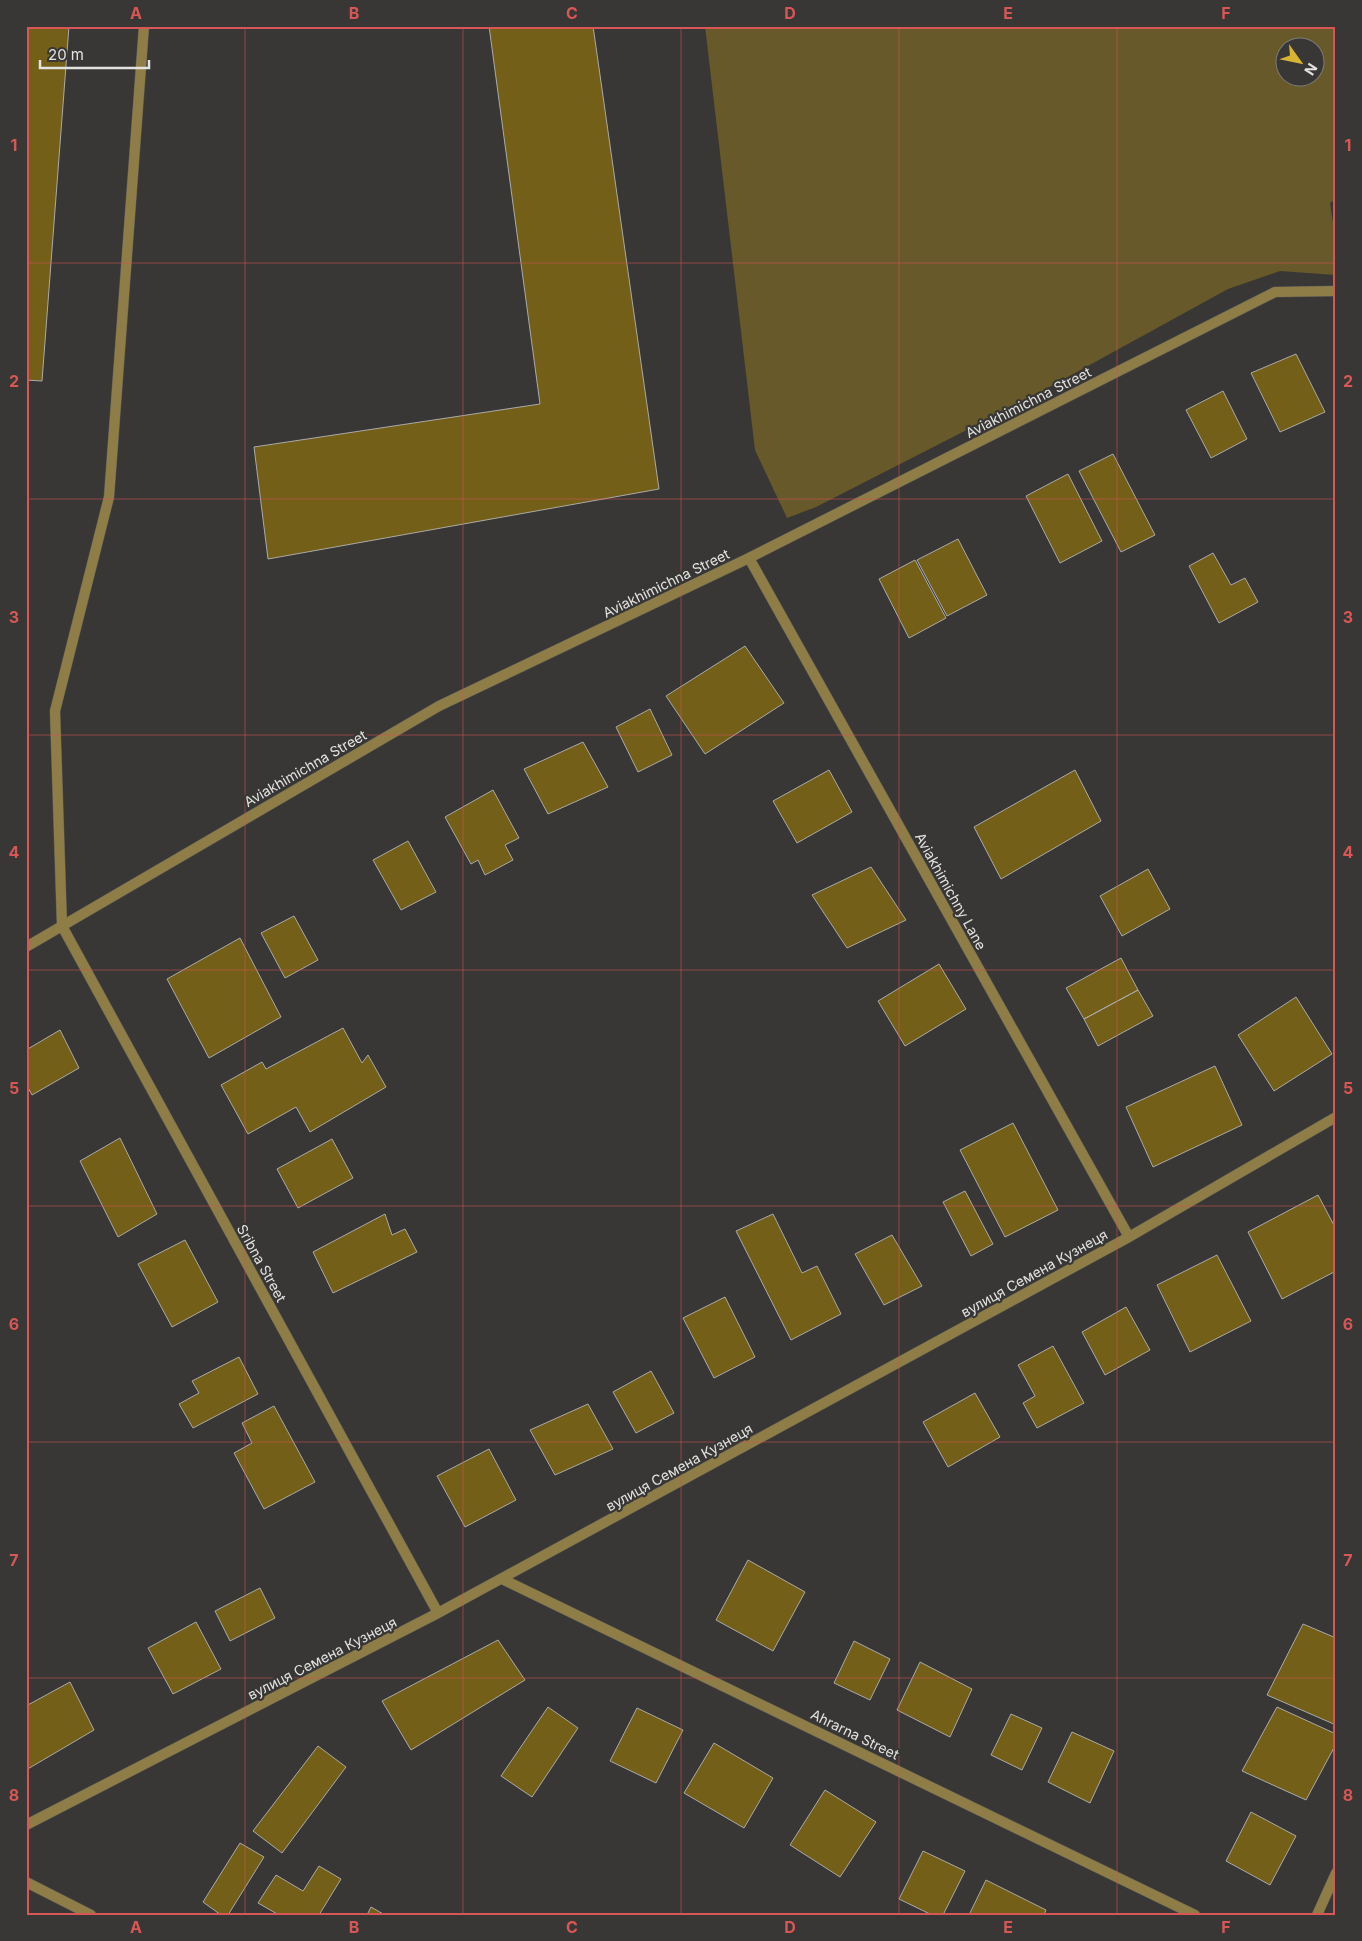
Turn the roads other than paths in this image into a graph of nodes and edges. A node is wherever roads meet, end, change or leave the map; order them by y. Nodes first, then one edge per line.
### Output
1 (144, 26) edge
2 (1336, 291) edge
3 (749, 558) junction
4 (62, 926) junction
5 (26, 947) edge
6 (1336, 1117) edge
7 (1129, 1237) junction
8 (502, 1579) junction
9 (438, 1613) junction
10 (26, 1825) edge
11 (1336, 1872) edge
12 (26, 1882) edge
13 (91, 1915) edge
14 (1195, 1915) edge
15 (1317, 1915) edge

1 - 4 street
2 - 3 street, Aviakhimichna Street
3 - 4 street, Aviakhimichna Street
3 - 7 street, Aviakhimichny Lane
4 - 5 street, Aviakhimichna Street
4 - 9 street, Sribna Street
6 - 7 street, вулиця Семена Кузнеця
7 - 8 street, вулиця Семена Кузнеця
8 - 9 street, вулиця Семена Кузнеця
8 - 14 street, Ahrarna Street
9 - 10 street, вулиця Семена Кузнеця
11 - 15 street
12 - 13 street

